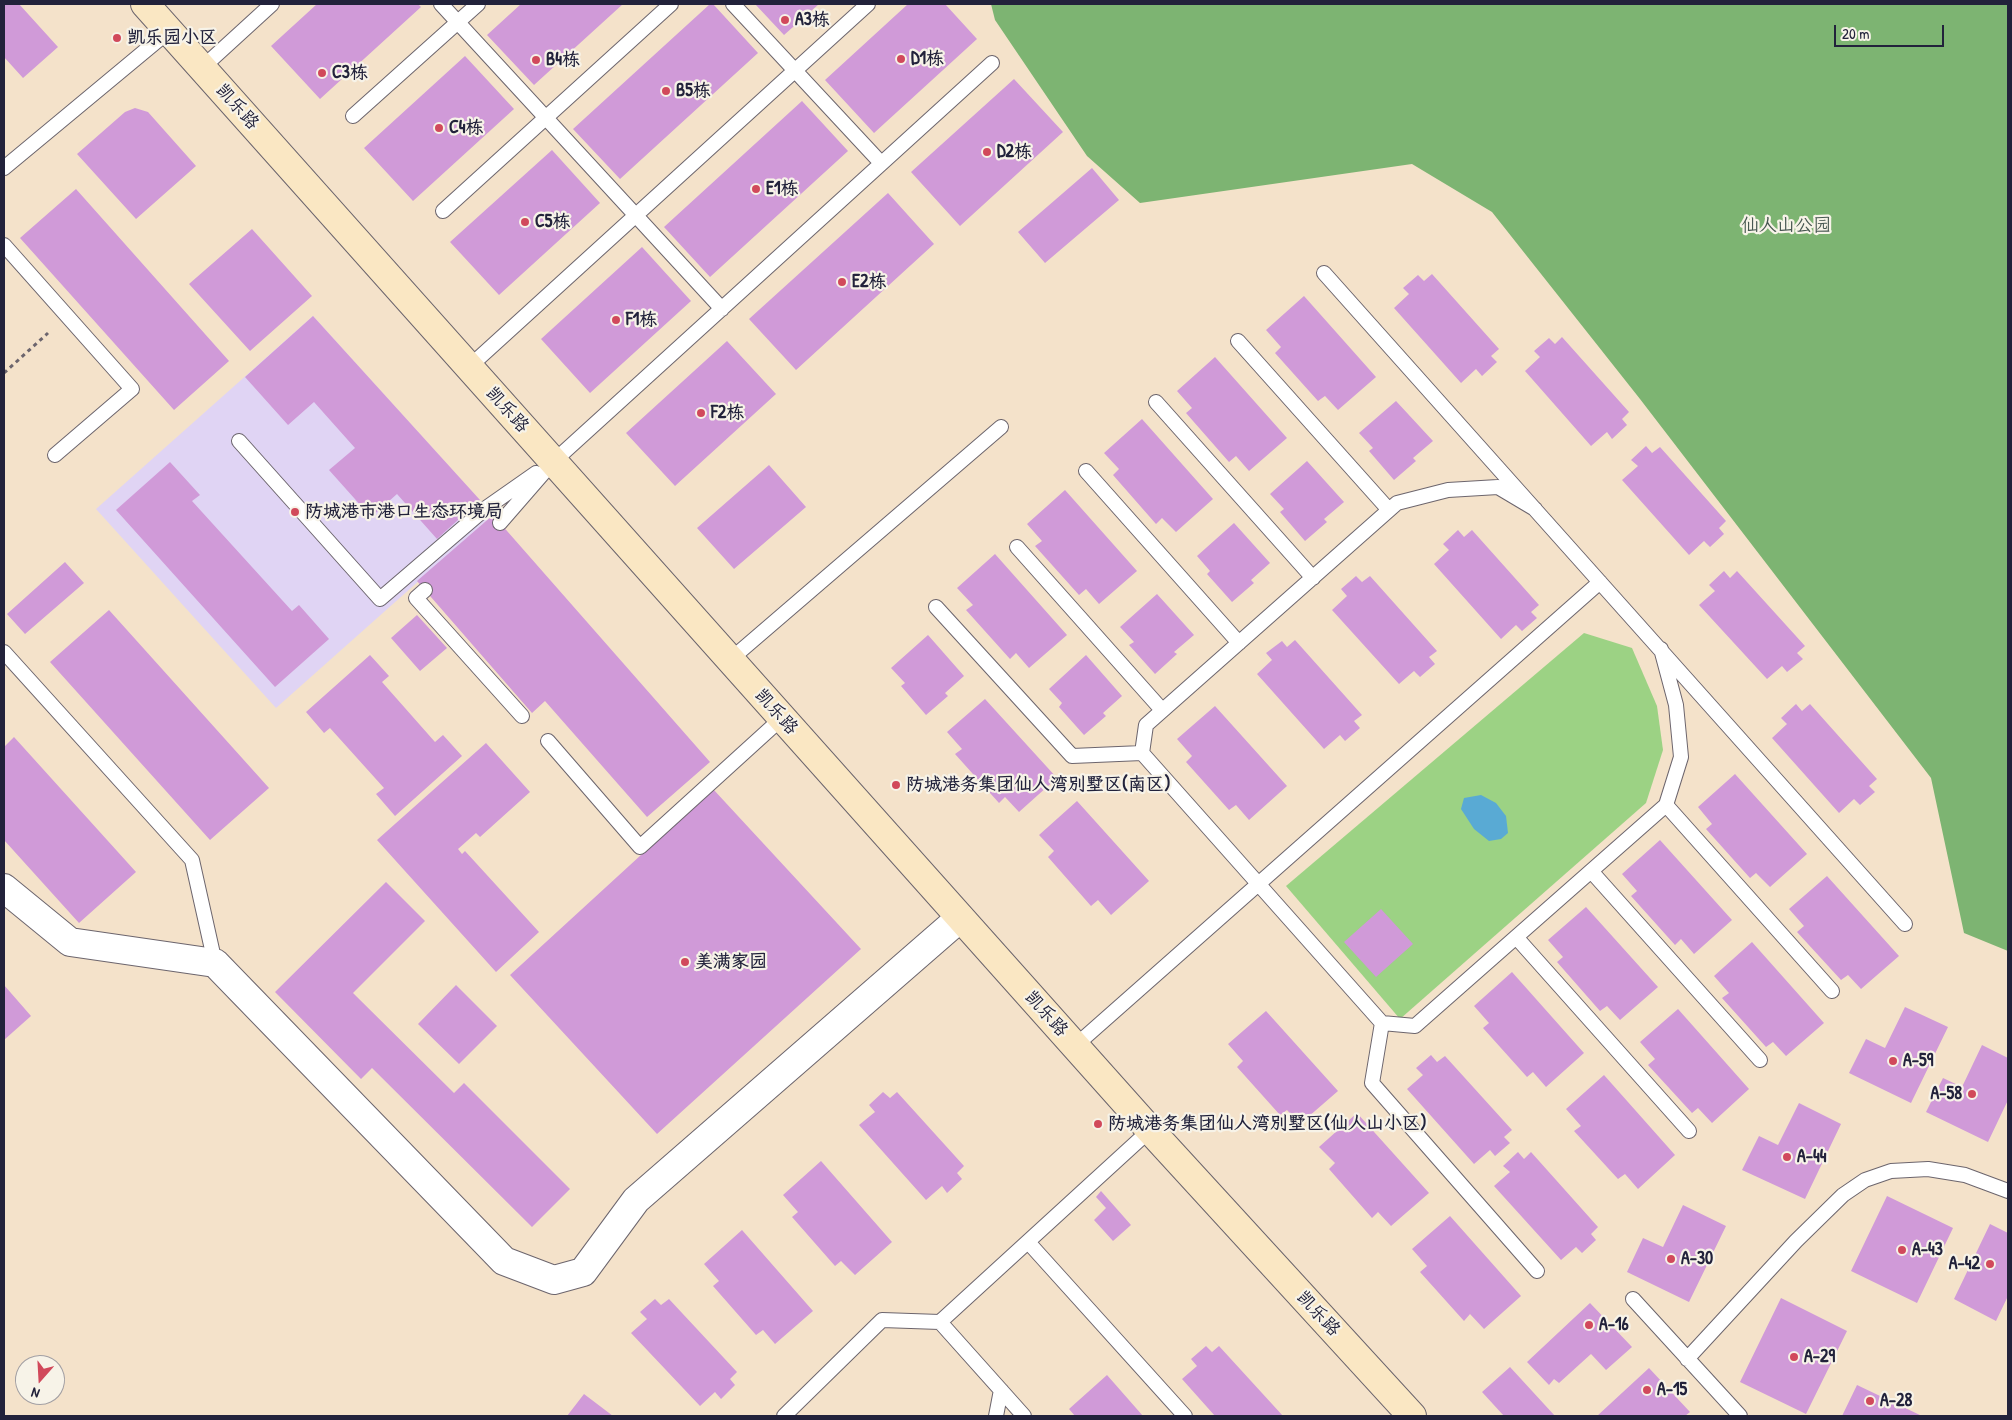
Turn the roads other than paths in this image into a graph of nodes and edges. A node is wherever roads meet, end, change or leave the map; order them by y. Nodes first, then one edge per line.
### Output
1 (145, 4) edge
2 (272, 4) edge
3 (441, 4) edge
4 (478, 4) edge
5 (671, 4) edge
6 (733, 4) edge
7 (868, 4) edge
8 (458, 22) junction
9 (169, 31) junction
10 (992, 63) dead end
11 (202, 68) junction
12 (795, 71) junction
13 (353, 116) dead end
14 (546, 118) junction
15 (881, 164) junction
16 (4, 168) edge
17 (443, 211) dead end
18 (636, 215) junction
19 (4, 244) edge
20 (1324, 273) dead end
21 (722, 309) junction
22 (1238, 341) dead end
23 (469, 367) junction
24 (1156, 402) dead end
25 (1001, 427) dead end
26 (239, 441) dead end
27 (55, 455) dead end
28 (553, 462) junction
29 (1086, 471) dead end
30 (1535, 509) junction
31 (1390, 510) junction
32 (500, 523) dead end
33 (1016, 547) dead end
34 (1313, 578) junction
35 (1600, 582) junction
36 (425, 590) dead end
37 (936, 607) dead end
38 (1239, 643) junction
39 (1661, 649) junction
40 (4, 652) edge
41 (730, 660) junction
42 (1162, 710) junction
43 (522, 716) dead end
44 (782, 718) junction
45 (548, 741) dead end
46 (1142, 753) junction
47 (1666, 805) junction
48 (1591, 872) junction
49 (1258, 884) junction
50 (4, 888) edge
51 (960, 918) junction
52 (1905, 924) dead end
53 (1516, 937) junction
54 (215, 963) junction
55 (1832, 991) dead end
56 (1382, 1023) junction
57 (1075, 1046) junction
58 (1760, 1060) dead end
59 (1150, 1130) junction
60 (1689, 1131) dead end
61 (2008, 1191) edge
62 (1028, 1242) junction
63 (1537, 1271) dead end
64 (1633, 1299) dead end
65 (940, 1322) junction
66 (1687, 1359) junction
67 (1001, 1390) junction
68 (788, 1415) edge
69 (996, 1416) edge
70 (1024, 1416) edge
71 (1184, 1416) edge
72 (1412, 1416) edge
73 (1740, 1416) edge

1 - 9 street, 凯乐路
2 - 11 lane
3 - 8 lane
4 - 8 lane
5 - 14 lane
6 - 12 lane
7 - 12 lane
8 - 13 lane
8 - 14 lane
9 - 11 street, 凯乐路
9 - 16 lane
10 - 15 lane
11 - 23 street, 凯乐路
12 - 15 lane
12 - 18 lane
14 - 17 lane
14 - 18 lane
15 - 21 lane
18 - 21 lane
18 - 23 lane
19 - 27 lane
20 - 30 lane
21 - 28 lane
22 - 31 lane
23 - 28 street, 凯乐路
24 - 34 lane
25 - 41 lane
26 - 28 lane
28 - 32 lane
28 - 41 street, 凯乐路
29 - 38 lane
30 - 31 lane
30 - 35 lane
31 - 34 lane
33 - 42 lane
34 - 38 lane
35 - 39 lane
35 - 49 lane
36 - 43 lane
37 - 46 lane
38 - 42 lane
39 - 47 lane
39 - 52 lane
40 - 54 lane
41 - 44 street, 凯乐路
42 - 46 lane
44 - 45 lane
44 - 51 street, 凯乐路
46 - 49 lane
47 - 48 lane
47 - 55 lane
48 - 53 lane
48 - 58 lane
49 - 56 lane
49 - 57 lane
50 - 54 street
51 - 54 street
51 - 57 street, 凯乐路
53 - 56 lane
53 - 60 lane
56 - 63 lane
57 - 59 street, 凯乐路
59 - 62 lane
59 - 72 street, 凯乐路
61 - 66 lane
62 - 65 lane
62 - 71 lane
64 - 66 lane
65 - 67 lane
65 - 68 lane
66 - 73 lane
67 - 69 lane
67 - 70 lane

